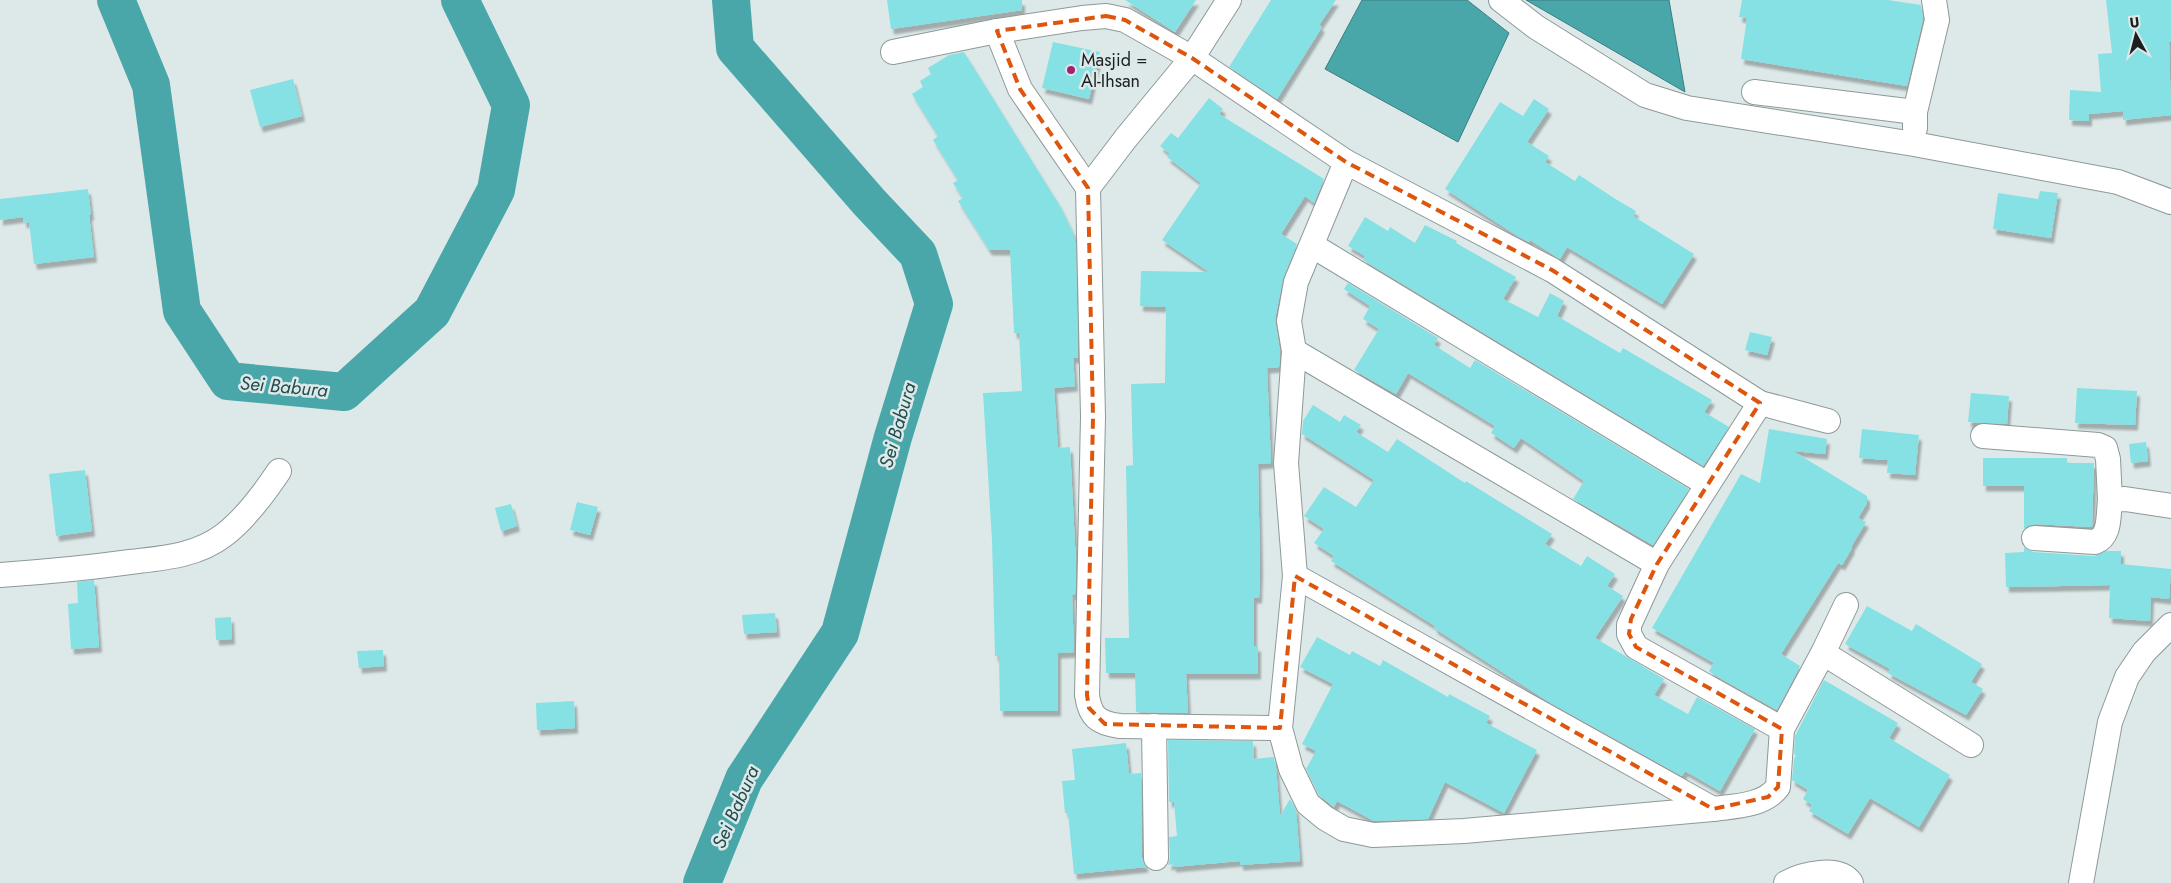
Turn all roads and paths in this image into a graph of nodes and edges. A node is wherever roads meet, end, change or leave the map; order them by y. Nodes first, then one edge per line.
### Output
1 (1228, 0) edge
2 (1501, 0) edge
3 (1934, 0) edge
4 (997, 31) junction
5 (893, 52) dead end
6 (1192, 58) junction
7 (1754, 92) dead end
8 (1915, 112) junction
9 (1914, 144) junction
10 (1346, 162) junction
11 (1088, 188) junction
12 (2171, 202) edge
13 (1313, 246) junction
14 (1294, 351) junction
15 (1760, 403) junction
16 (1828, 421) dead end
17 (1983, 436) dead end
18 (279, 471) dead end
19 (1707, 484) junction
20 (2110, 500) junction
21 (2171, 506) edge
22 (2034, 538) dead end
23 (1657, 564) junction
24 (0, 575) edge
25 (1295, 576) junction
26 (1846, 605) dead end
27 (2171, 625) edge
28 (1823, 653) junction
29 (1154, 726) junction
30 (1280, 728) junction
31 (1782, 729) junction
32 (1971, 744) dead end
33 (1714, 809) junction
34 (1156, 858) dead end
35 (1786, 883) edge
36 (1851, 883) edge
37 (2081, 883) edge

1 - 6 street
2 - 9 street
3 - 8 street
4 - 5 street
4 - 6 street
4 - 11 street
6 - 10 street
6 - 11 street
7 - 8 street
8 - 9 street
9 - 12 street
10 - 13 street
10 - 15 street
11 - 29 street
13 - 14 street
13 - 19 street
14 - 23 street
14 - 25 street
15 - 16 street
15 - 19 street
17 - 20 street
18 - 24 street
19 - 23 street
20 - 21 street
20 - 22 street
23 - 31 street
25 - 30 street
25 - 33 street
26 - 28 street
27 - 37 street
28 - 31 street
28 - 32 street
29 - 30 street
29 - 34 street
30 - 33 street
31 - 33 street
35 - 36 street

